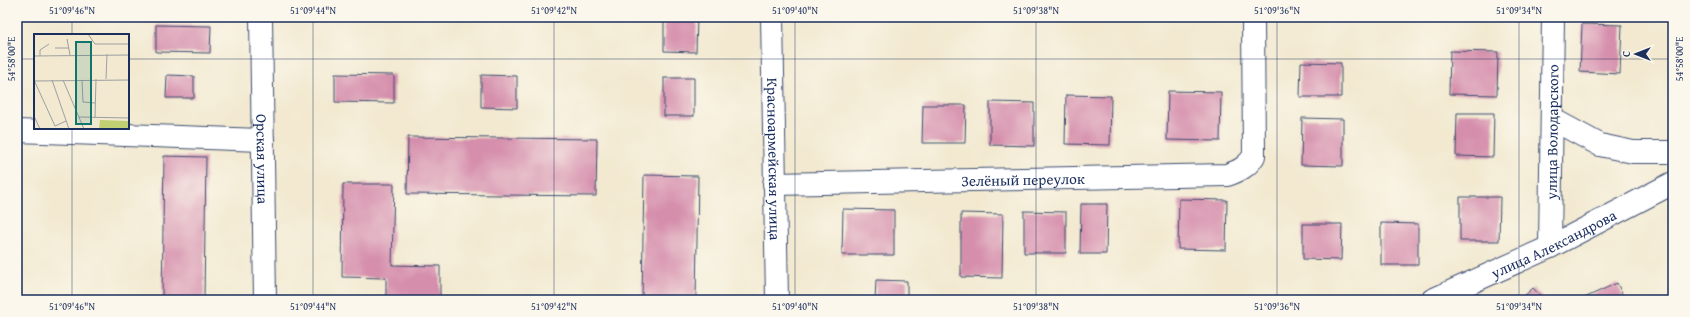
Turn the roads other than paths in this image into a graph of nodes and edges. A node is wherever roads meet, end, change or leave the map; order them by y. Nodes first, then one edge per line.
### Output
1 (261, 17) edge
2 (772, 17) edge
3 (1254, 17) edge
4 (1553, 17) edge
5 (1552, 119) junction
6 (17, 131) edge
7 (263, 140) junction
8 (1673, 152) edge
9 (774, 184) junction
10 (1673, 184) edge
11 (1550, 247) junction
12 (265, 300) edge
13 (777, 300) edge
14 (1432, 300) edge

1 - 7 street, Орская улица
2 - 9 street, Красноармейская улица
3 - 9 street, Зелёный переулок
4 - 5 street, улица Володарского
5 - 8 street
5 - 11 street, улица Володарского
6 - 7 street
7 - 12 street, Орская улица
9 - 13 street, Красноармейская улица
10 - 11 street, улица Александрова
11 - 14 street, улица Александрова

